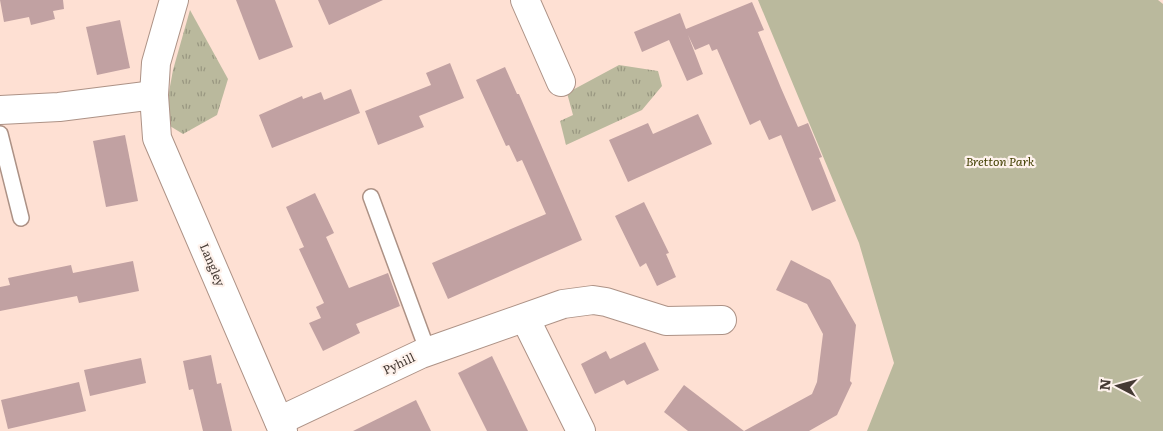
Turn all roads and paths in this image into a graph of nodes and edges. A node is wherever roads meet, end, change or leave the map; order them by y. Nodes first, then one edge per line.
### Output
1 (174, 0) edge
2 (525, 0) edge
3 (562, 82) dead end
4 (154, 95) junction
5 (0, 110) edge
6 (0, 134) edge
7 (371, 197) dead end
8 (21, 218) dead end
9 (524, 318) junction
10 (722, 320) dead end
11 (428, 352) junction
12 (281, 426) edge
13 (581, 431) edge

1 - 4 street, Langley
2 - 3 street
4 - 5 street
4 - 12 street, Langley
6 - 8 lane
7 - 11 lane
9 - 10 street, Pyhill
9 - 11 street, Pyhill
9 - 13 street
11 - 12 street, Pyhill

